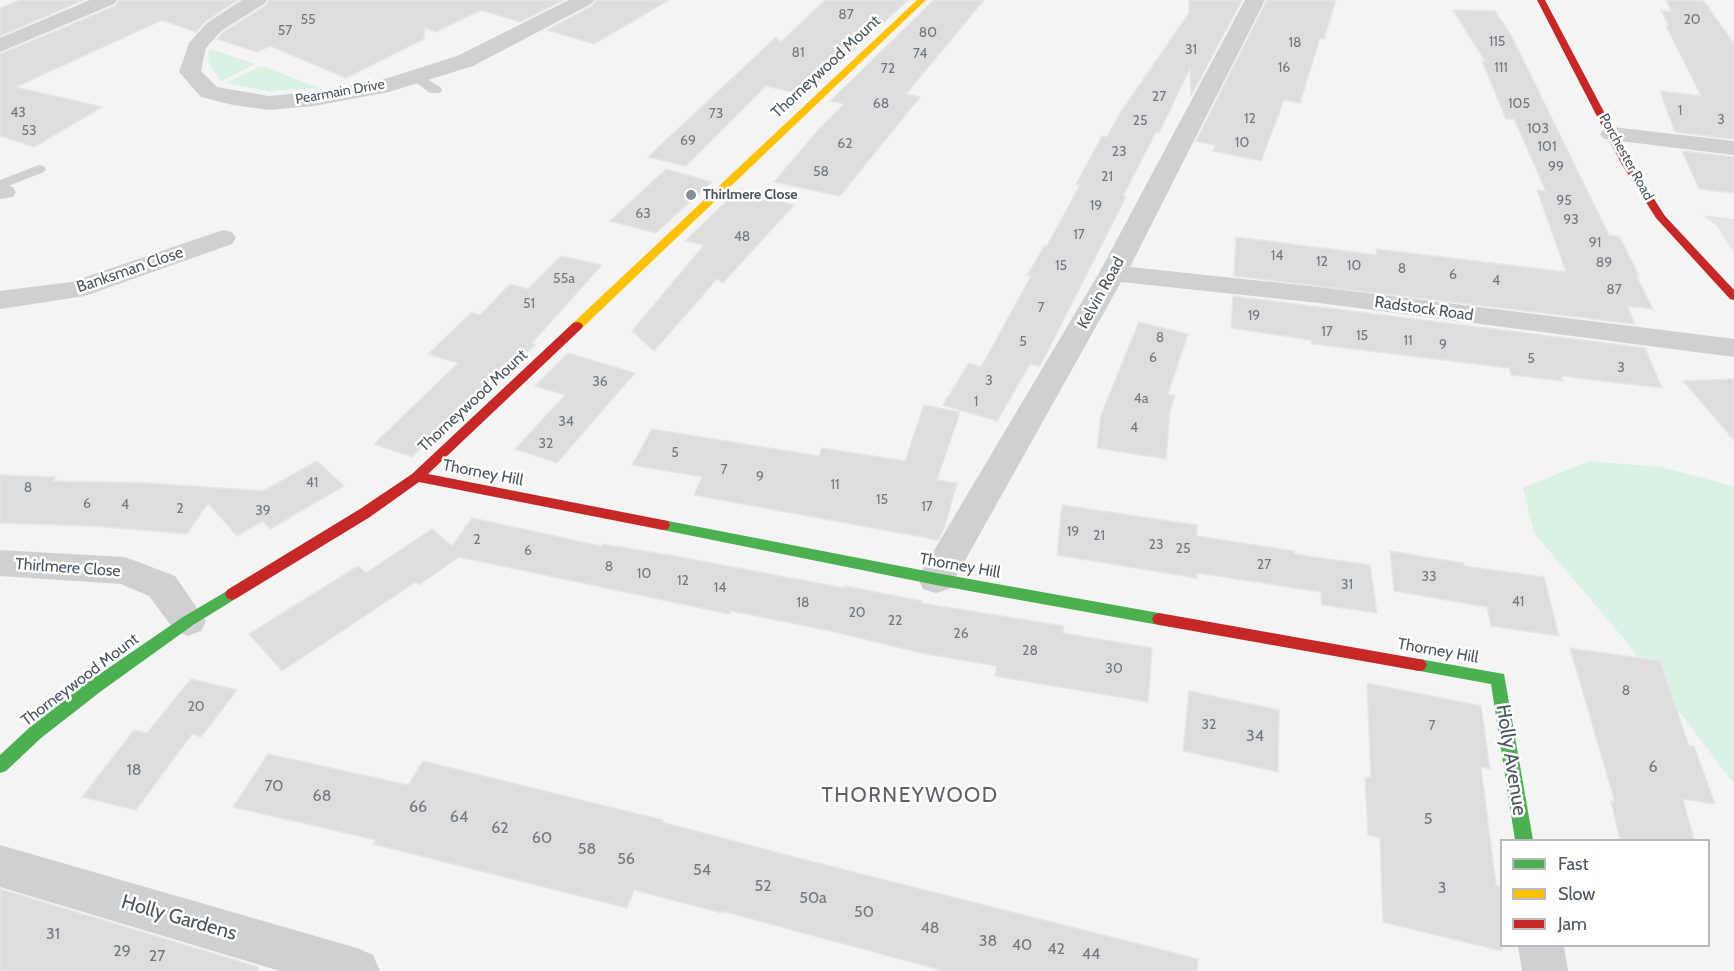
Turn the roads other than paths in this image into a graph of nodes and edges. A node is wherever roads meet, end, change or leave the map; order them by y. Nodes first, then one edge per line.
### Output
1 (107, 0) edge
2 (257, 0) edge
3 (584, 0) edge
4 (922, 0) edge
5 (1255, 0) edge
6 (1541, 0) edge
7 (0, 46) edge
8 (416, 76) junction
9 (435, 90) dead end
10 (1612, 134) junction
11 (1734, 148) edge
12 (39, 169) dead end
13 (1, 189) edge
14 (223, 238) dead end
15 (1113, 273) junction
16 (1728, 284) edge
17 (1734, 297) edge
18 (0, 300) edge
19 (1734, 348) edge
20 (417, 477) junction
21 (0, 563) edge
22 (936, 579) junction
23 (188, 621) junction
24 (1498, 679) joint
25 (0, 766) edge
26 (1524, 839) edge
27 (0, 866) edge
28 (1541, 947) edge
29 (357, 971) edge
30 (1545, 971) edge

1 - 7 street
2 - 8 street, Pearmain Drive
3 - 8 street, Pearmain Drive
4 - 20 street, Thorneywood Mount
5 - 15 street, Kelvin Road
6 - 10 street, Porchester Road
8 - 9 lane
10 - 11 street
10 - 16 street, Porchester Road
12 - 13 lane
14 - 18 street, Banksman Close
15 - 19 street, Radstock Road
15 - 22 street, Kelvin Road
16 - 17 street, Porchester Road
20 - 22 street, Thorney Hill
20 - 23 street, Thorneywood Mount
21 - 23 street, Thirlmere Close
22 - 24 street, Thorney Hill
23 - 25 street, Thorneywood Mount
24 - 26 street, Holly Avenue
27 - 29 street, Holly Gardens
28 - 30 street

